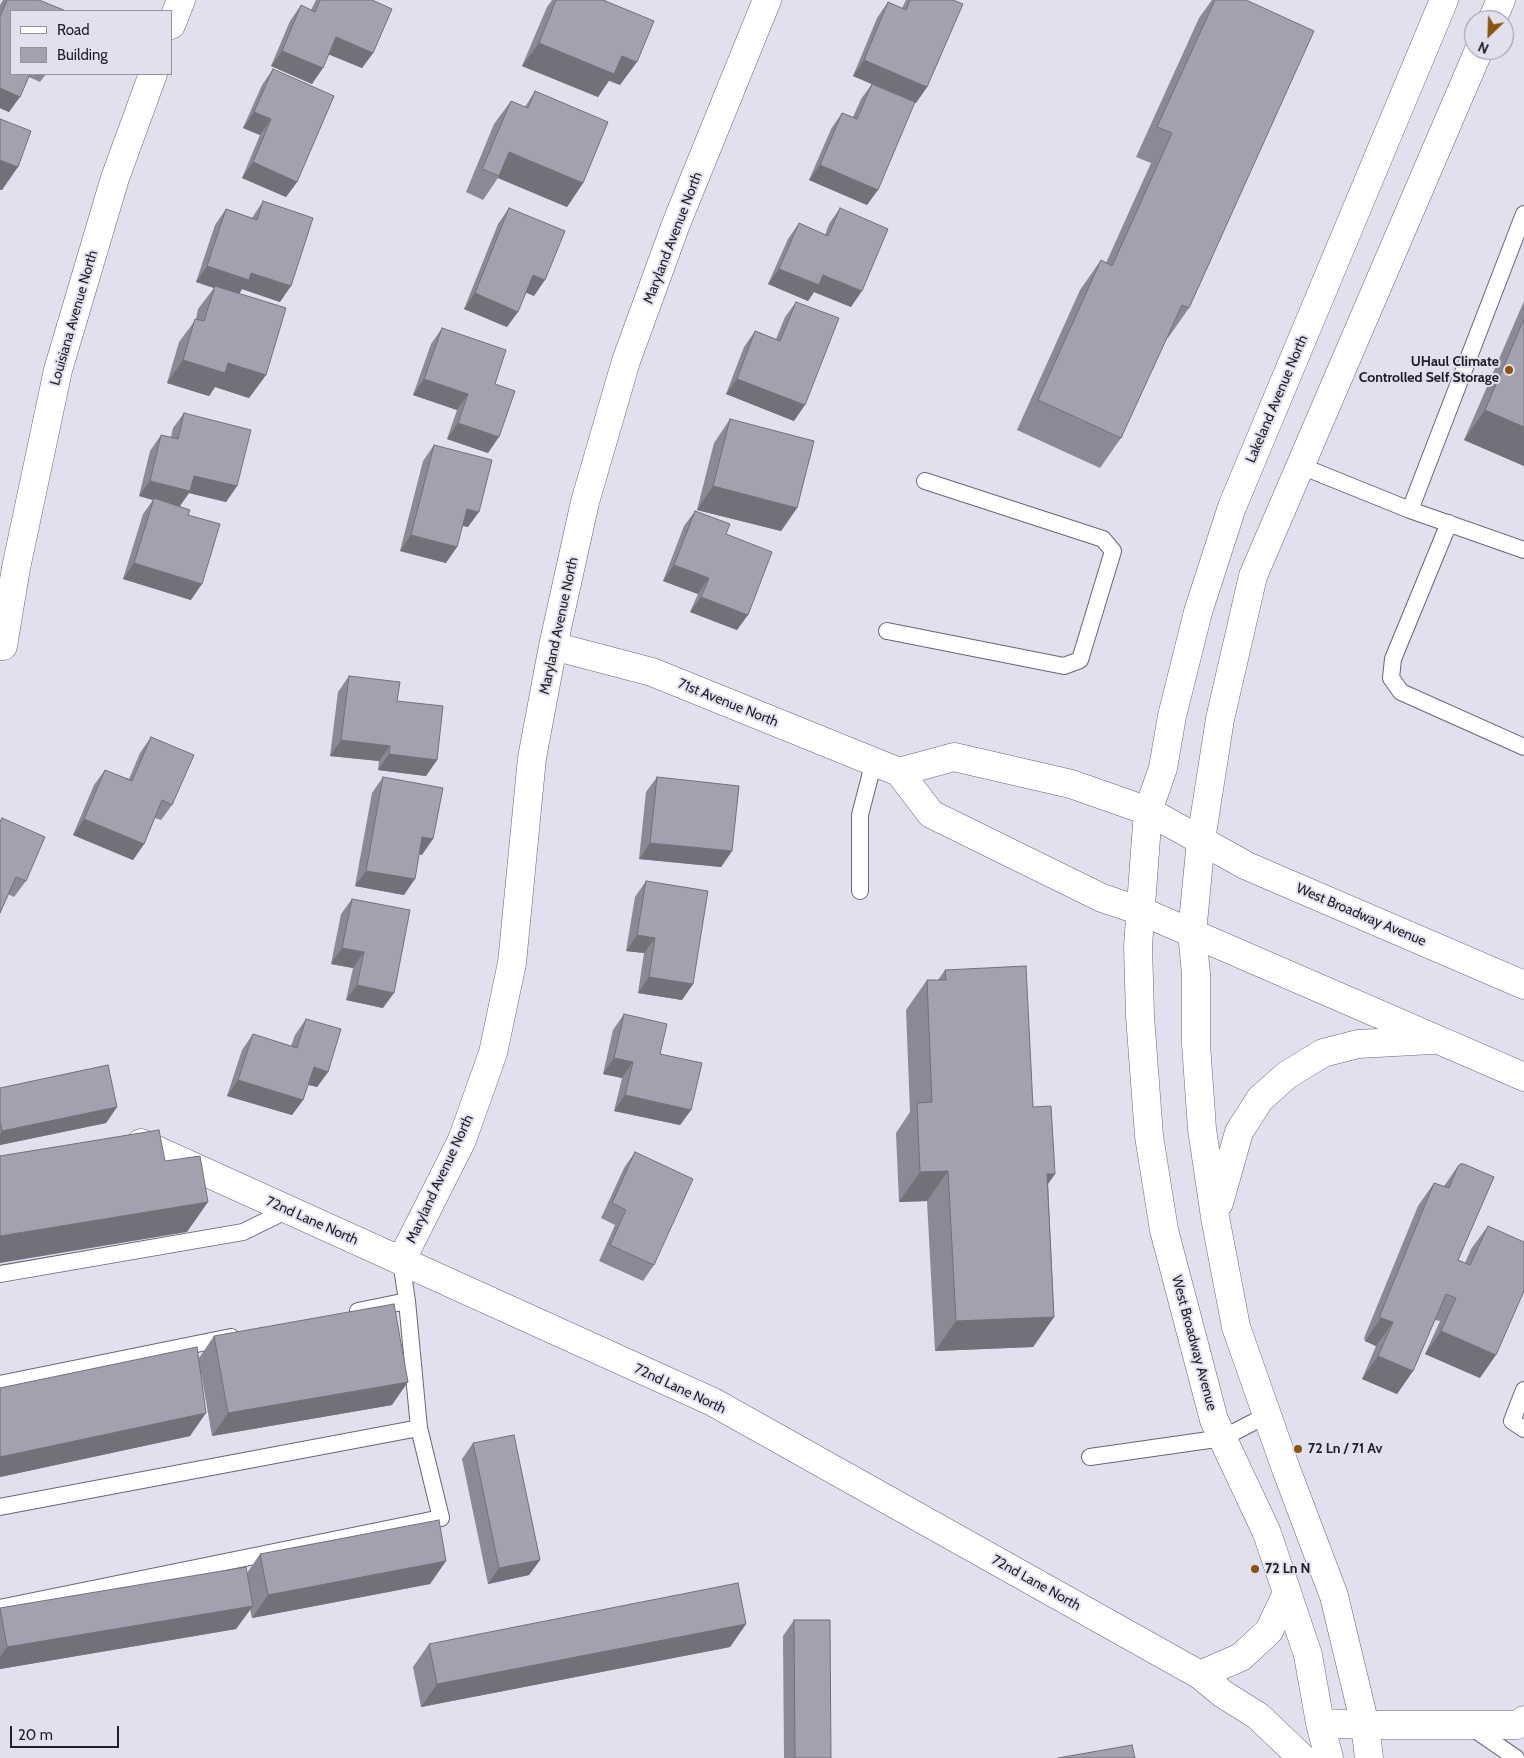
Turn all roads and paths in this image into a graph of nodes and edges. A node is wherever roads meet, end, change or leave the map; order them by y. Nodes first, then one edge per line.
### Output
1 (181, 0) edge
2 (767, 0) edge
3 (1444, 0) edge
4 (172, 22) edge
5 (1475, 60) edge
6 (153, 75) edge
7 (1524, 214) edge
8 (1301, 466) junction
9 (925, 481) dead end
10 (1410, 510) junction
11 (1449, 523) junction
12 (1524, 550) edge
13 (887, 631) dead end
14 (0, 646) edge
15 (553, 646) junction
16 (1524, 747) edge
17 (874, 762) junction
18 (898, 772) junction
19 (1148, 811) junction
20 (1200, 840) junction
21 (860, 892) dead end
22 (1141, 911) junction
23 (1192, 933) junction
24 (1524, 985) edge
25 (1439, 1040) junction
26 (1524, 1077) edge
27 (134, 1142) edge
28 (288, 1210) junction
29 (1215, 1217) junction
30 (401, 1261) junction
31 (0, 1274) edge
32 (407, 1300) junction
33 (339, 1314) edge
34 (242, 1334) edge
35 (0, 1384) edge
36 (1524, 1390) edge
37 (1267, 1415) junction
38 (1518, 1425) edge
39 (419, 1428) junction
40 (1223, 1438) junction
41 (1090, 1457) dead end
42 (0, 1507) edge
43 (1287, 1593) junction
44 (0, 1608) edge
45 (1200, 1675) junction
46 (1524, 1720) edge
47 (1320, 1723) junction
48 (1365, 1725) junction
49 (1469, 1726) junction
50 (1302, 1758) edge
51 (1329, 1758) edge
52 (1369, 1758) edge
53 (1516, 1758) edge

1 - 4 street
2 - 15 street, Maryland Avenue North
3 - 19 street, Lakeland Avenue North
5 - 8 street
6 - 14 street, Louisiana Avenue North
7 - 10 lane
8 - 10 lane
8 - 20 street
9 - 13 lane
10 - 11 lane
11 - 12 lane
11 - 16 lane
15 - 17 street, 71st Avenue North
15 - 30 street, Maryland Avenue North
17 - 18 street, 71st Avenue North
17 - 21 lane
18 - 19 street
18 - 22 street, 71st Avenue North
19 - 20 street, West Broadway Avenue
19 - 22 street, West Broadway Avenue
20 - 23 street
20 - 24 street, West Broadway Avenue
22 - 23 street
22 - 40 street, West Broadway Avenue
23 - 25 street
23 - 29 street
25 - 26 street
25 - 29 street
27 - 28 street, 72nd Lane North
28 - 30 street, 72nd Lane North
28 - 31 lane
29 - 37 street
30 - 32 lane
30 - 45 street, 72nd Lane North
32 - 33 lane
32 - 39 lane
34 - 35 lane
36 - 38 lane
37 - 40 lane
37 - 48 street
39 - 42 lane
39 - 44 lane
40 - 41 lane
40 - 43 street, West Broadway Avenue
43 - 45 street
43 - 47 street, West Broadway Avenue
45 - 50 street, 72nd Lane North
46 - 49 street
47 - 48 street
47 - 51 street, West Broadway Avenue
48 - 49 street
48 - 52 street
49 - 53 lane

